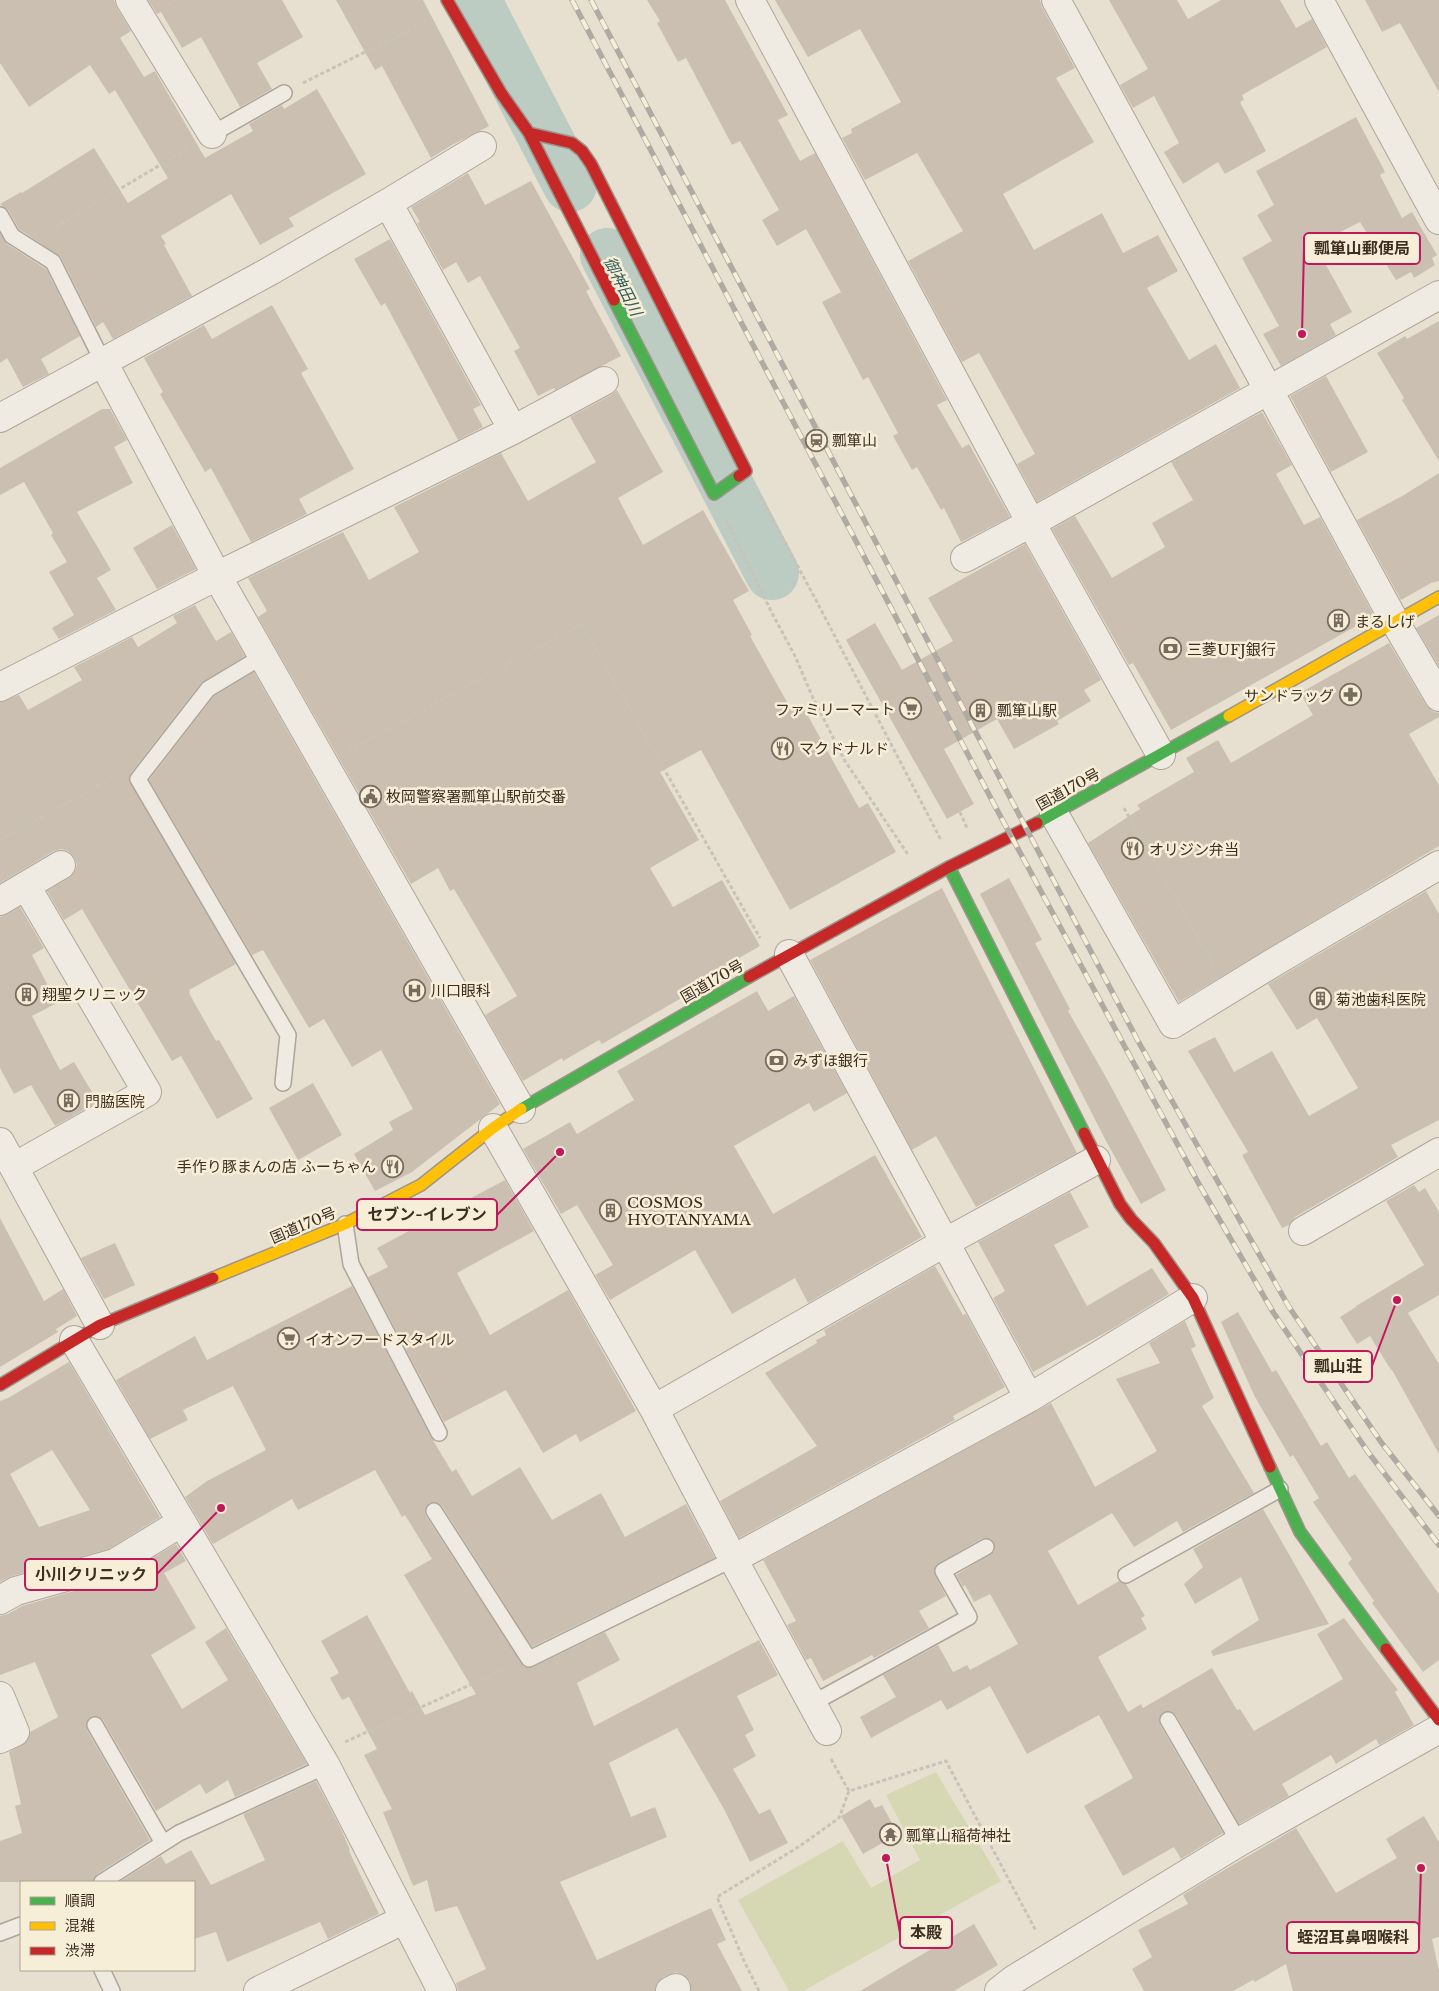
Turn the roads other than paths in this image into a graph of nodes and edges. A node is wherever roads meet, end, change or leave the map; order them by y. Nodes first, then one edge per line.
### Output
1 (130, 0) edge
2 (448, 0) edge
3 (750, 0) edge
4 (1056, 0) edge
5 (1319, 0) edge
6 (284, 93) road end
7 (212, 134) joint
8 (534, 134) junction
9 (482, 146) dead end
10 (388, 203) junction
11 (0, 215) edge
12 (1439, 220) edge
13 (1439, 295) edge
14 (103, 362) junction
15 (604, 381) dead end
16 (1269, 390) junction
17 (2, 411) edge
18 (513, 430) junction
19 (1031, 523) junction
20 (965, 558) dead end
21 (217, 576) junction
22 (1439, 597) edge
23 (1395, 622) junction
24 (263, 656) junction
25 (0, 687) edge
26 (1439, 697) edge
27 (1161, 755) junction
28 (1054, 814) junction
29 (61, 865) dead end
30 (1439, 865) edge
31 (949, 867) junction
32 (26, 886) junction
33 (0, 901) edge
34 (782, 958) junction
35 (283, 1083) dead end
36 (521, 1109) junction
37 (0, 1142) edge
38 (502, 1145) junction
39 (1439, 1152) edge
40 (1096, 1160) junction
41 (14, 1167) junction
42 (345, 1224) junction
43 (1303, 1231) dead end
44 (944, 1243) junction
45 (1193, 1298) junction
46 (100, 1326) junction
47 (74, 1340) junction
48 (0, 1385) edge
49 (1029, 1398) junction
50 (654, 1409) junction
51 (439, 1433) dead end
52 (1280, 1489) junction
53 (434, 1511) dead end
54 (182, 1522) junction
55 (986, 1547) dead end
56 (733, 1559) junction
57 (1126, 1575) dead end
58 (0, 1600) edge
59 (0, 1696) edge
60 (813, 1703) junction
61 (1168, 1720) dead end
62 (1439, 1720) edge
63 (94, 1725) dead end
64 (1439, 1729) edge
65 (827, 1731) road end
66 (0, 1739) edge
67 (322, 1760) junction
68 (1239, 1842) junction
69 (163, 1843) junction
70 (104, 1881) edge
71 (405, 1919) junction
72 (20, 1925) edge
73 (0, 1933) edge
74 (102, 1971) edge
75 (1011, 1987) edge
76 (112, 1991) edge
77 (258, 1991) edge
78 (442, 1991) edge

1 - 7 street
2 - 8 main road
3 - 19 street
4 - 16 street
5 - 12 street
6 - 7 lane
8 - 8 main road
9 - 10 street
10 - 14 street
10 - 18 street
11 - 14 lane
13 - 16 street
14 - 17 street
14 - 21 street
15 - 18 street
16 - 19 street
16 - 23 street
18 - 21 street
19 - 20 street
19 - 27 street
21 - 24 street
21 - 25 street
22 - 23 main road, 国道170号
23 - 26 street
23 - 27 main road, 国道170号
24 - 35 lane
24 - 36 street
27 - 28 main road, 国道170号
28 - 30 street
28 - 31 main road, 国道170号
29 - 32 street
31 - 34 main road, 国道170号
31 - 40 main road
32 - 33 street
32 - 41 street
34 - 36 main road, 国道170号
34 - 44 street
36 - 38 main road, 国道170号
37 - 41 street
38 - 42 main road, 国道170号
38 - 50 street
39 - 43 street
40 - 44 street
40 - 45 main road
41 - 46 street
42 - 46 main road, 国道170号
42 - 51 lane
44 - 49 street
44 - 50 street
45 - 49 street
45 - 52 main road
46 - 47 main road, 国道170号
47 - 48 main road, 国道170号
47 - 54 street
49 - 56 street
50 - 56 street
52 - 57 lane
52 - 62 main road
53 - 56 lane
54 - 58 street
54 - 67 street
55 - 60 lane
56 - 60 street
59 - 66 street
60 - 65 street
61 - 68 lane
63 - 69 lane
64 - 68 street
67 - 69 lane
67 - 71 street
68 - 75 street
69 - 70 lane
71 - 77 street
71 - 78 street
72 - 73 lane
74 - 76 lane

